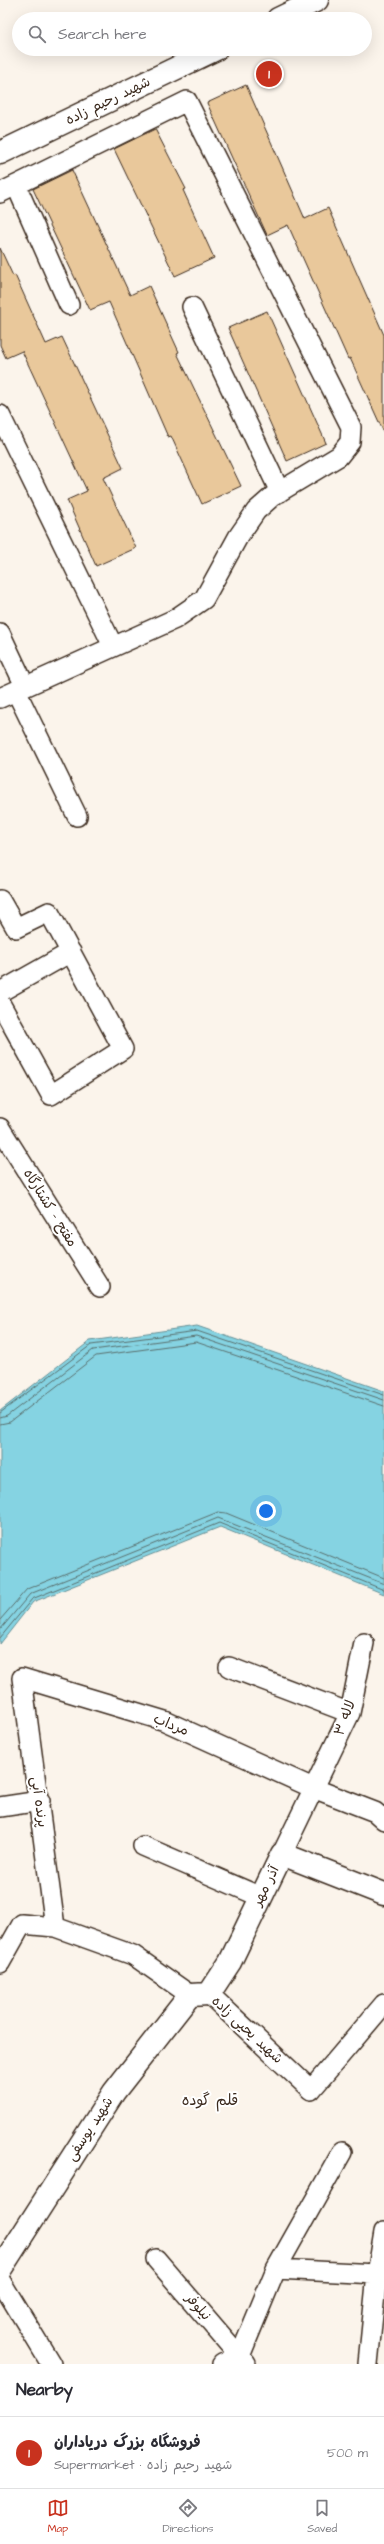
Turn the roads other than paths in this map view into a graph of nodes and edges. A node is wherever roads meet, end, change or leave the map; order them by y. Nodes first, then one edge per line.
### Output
1 (317, 0) edge
2 (292, 12) edge
3 (201, 56) edge
4 (0, 153) edge
5 (8, 189) edge
6 (68, 305) dead end
7 (192, 307) dead end
8 (0, 415) edge
9 (280, 492) junction
10 (0, 633) edge
11 (113, 646) junction
12 (14, 692) edge
13 (77, 816) dead end
14 (0, 900) edge
15 (71, 952) junction
16 (0, 992) edge
17 (0, 1003) edge
18 (0, 1128) edge
19 (100, 1288) dead end
20 (364, 1643) dead end
21 (229, 1667) dead end
22 (22, 1678) joint
23 (350, 1713) junction
24 (313, 1788) junction
25 (40, 1801) junction
26 (0, 1807) edge
27 (384, 1820) edge
28 (144, 1846) dead end
29 (282, 1854) junction
30 (384, 1894) edge
31 (261, 1897) junction
32 (55, 1927) junction
33 (0, 1963) edge
34 (200, 1994) junction
35 (384, 2004) edge
36 (342, 2152) dead end
37 (384, 2232) edge
38 (156, 2259) dead end
39 (276, 2269) junction
40 (0, 2270) edge
41 (377, 2274) junction
42 (0, 2280) edge
43 (243, 2360) edge
44 (51, 2364) edge
45 (222, 2364) edge
46 (368, 2364) edge

1 - 2 street
3 - 4 street, شهید رحیم زاده
5 - 6 street
5 - 9 street
7 - 9 street
8 - 11 street
9 - 11 street
10 - 12 street
11 - 12 street
12 - 13 street
14 - 15 street
15 - 16 street
15 - 17 street
18 - 19 street, مفتح - کشتارگاه
20 - 23 street, لاله ۳
21 - 23 street
22 - 24 street, مرداب
22 - 25 street, پرنده آبی
23 - 24 street, لاله ۳
24 - 27 street, مرداب
24 - 29 street, لاله ۳
25 - 26 street
25 - 32 street, پرنده آبی
28 - 31 street
29 - 30 street, آذر مهر
29 - 31 street, آذر مهر
31 - 34 street, آذر مهر
32 - 33 street, شهید یحیی زاده
32 - 34 street, شهید یحیی زاده
34 - 35 street, شهید یحیی زاده
34 - 40 street, شهید یوسفی
36 - 39 street
37 - 41 street
38 - 43 street, نیلوفر
39 - 41 street
39 - 43 street
41 - 46 street
42 - 44 street
43 - 45 street

